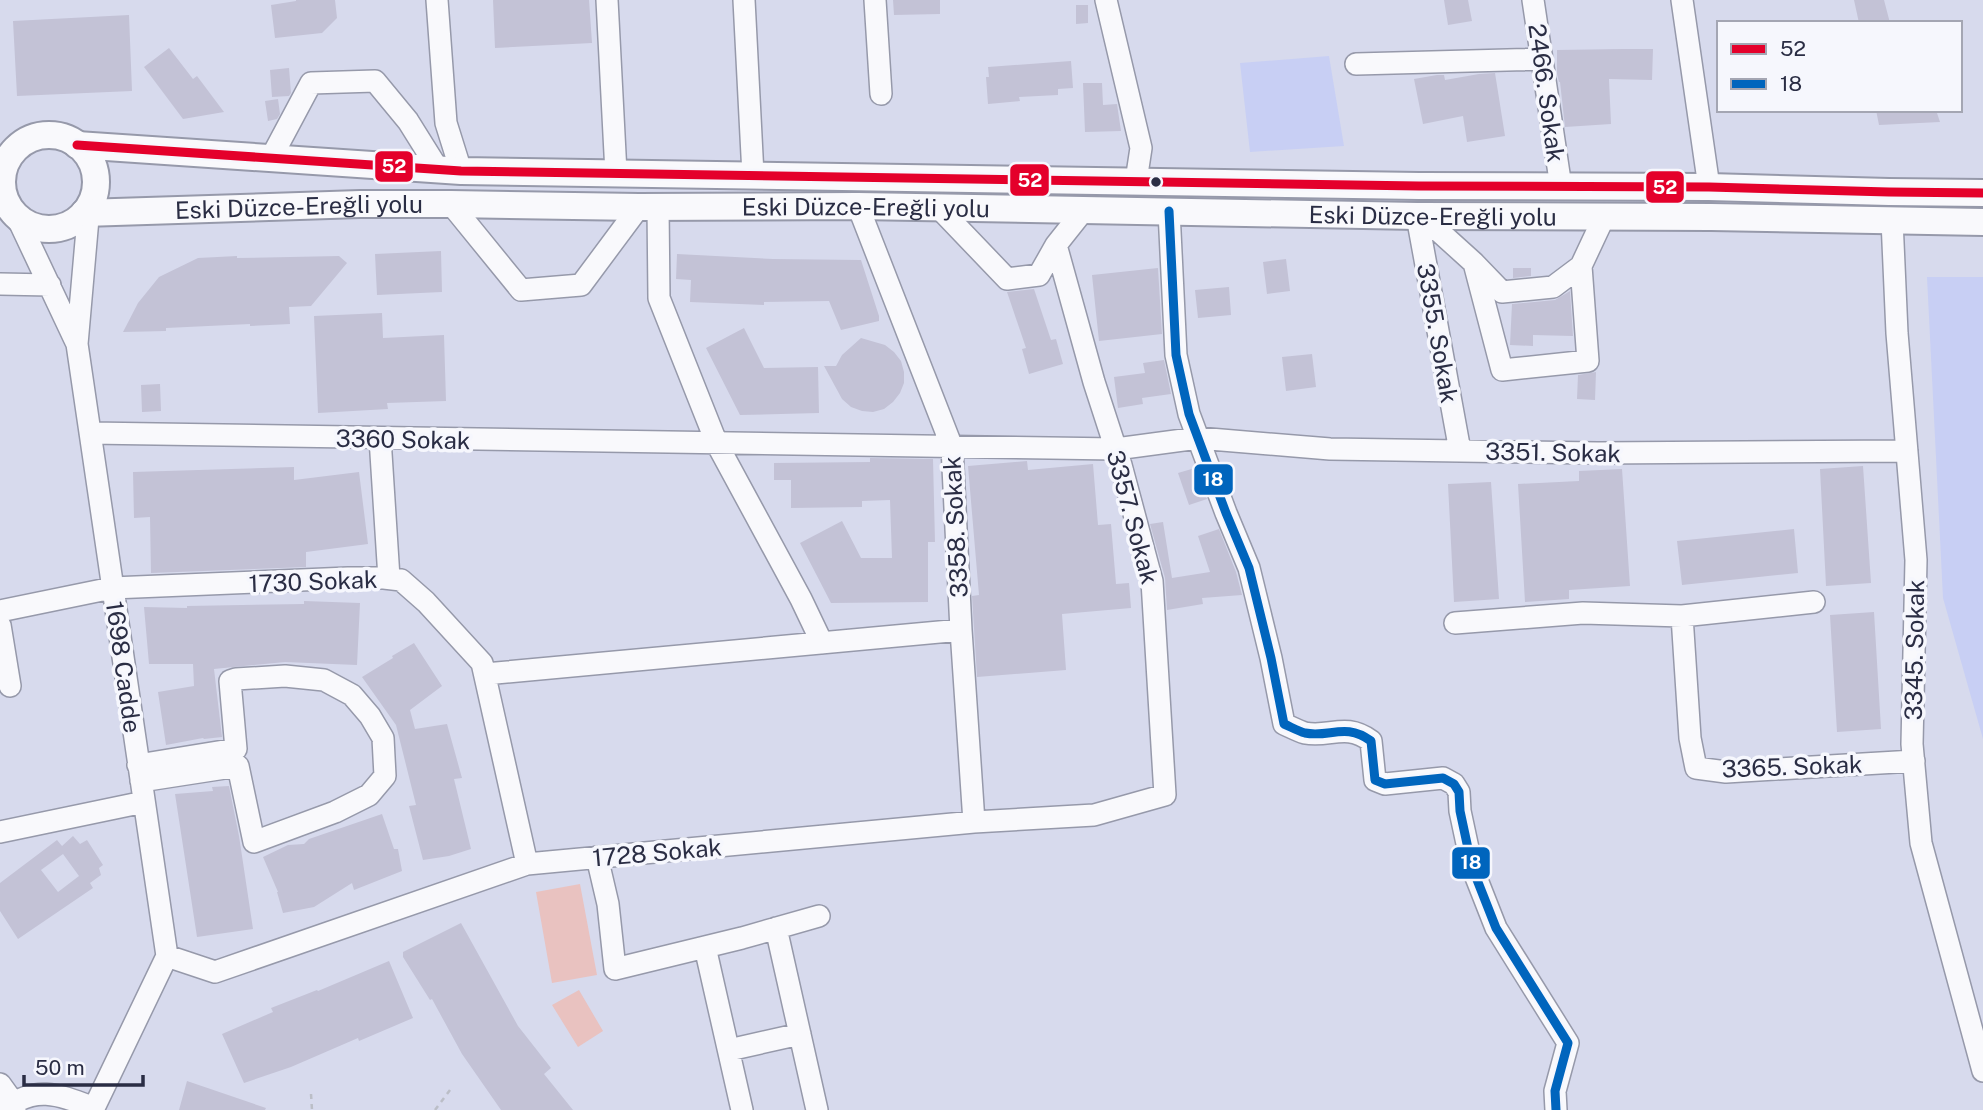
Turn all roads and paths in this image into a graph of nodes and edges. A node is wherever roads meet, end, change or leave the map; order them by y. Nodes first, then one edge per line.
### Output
1 (436, 0) edge
2 (607, 0) edge
3 (744, 0) edge
4 (875, 0) edge
5 (1106, 0) edge
6 (1533, 0) edge
7 (1682, 0) edge
8 (1542, 58) junction
9 (1356, 64) dead end
10 (881, 94) dead end
11 (12, 144) edge
12 (77, 145) junction
13 (271, 158) junction
14 (449, 170) junction
15 (616, 173) junction
16 (753, 175) junction
17 (1136, 181) junction
18 (1561, 187) junction
19 (1709, 187) junction
20 (1983, 193) edge
21 (451, 204) junction
22 (858, 206) junction
23 (649, 207) junction
24 (939, 208) junction
25 (87, 211) junction
26 (1083, 211) junction
27 (1169, 211) junction
28 (1419, 216) junction
29 (1604, 217) junction
30 (9, 218) edge
31 (1892, 220) junction
32 (1983, 222) edge
33 (1056, 245) junction
34 (1474, 263) junction
35 (1581, 266) junction
36 (0, 284) edge
37 (50, 285) junction
38 (77, 344) junction
39 (90, 433) junction
40 (380, 438) junction
41 (1198, 438) junction
42 (717, 444) junction
43 (952, 447) junction
44 (1116, 449) junction
45 (1460, 451) junction
46 (1907, 451) junction
47 (389, 578) junction
48 (112, 588) junction
49 (1814, 602) dead end
50 (0, 611) edge
51 (1682, 616) junction
52 (1455, 623) dead end
53 (0, 625) edge
54 (961, 630) junction
55 (822, 643) junction
56 (485, 674) junction
57 (10, 686) dead end
58 (1914, 761) junction
59 (141, 783) junction
60 (1166, 795) joint
61 (974, 822) junction
62 (0, 832) edge
63 (597, 857) junction
64 (527, 864) junction
65 (819, 916) dead end
66 (776, 928) junction
67 (705, 947) junction
68 (167, 956) junction
69 (800, 1034) junction
70 (729, 1050) junction
71 (1983, 1071) edge
72 (0, 1084) edge
73 (453, 1086) dead end
74 (312, 1094) dead end
75 (11, 1107) edge
76 (94, 1109) edge
77 (312, 1110) edge
78 (435, 1110) edge
79 (742, 1110) edge
80 (817, 1110) edge
81 (1556, 1110) edge

1 - 14 street
2 - 15 street
3 - 16 street
4 - 10 street
5 - 17 street
6 - 8 street, 2466. Sokak
7 - 19 street
8 - 9 street
8 - 18 street, 2466. Sokak
11 - 12 main road
11 - 30 main road
12 - 13 main road, Eski Düzce-Ereğli yolu
12 - 25 main road
13 - 14 main road, Eski Düzce-Ereğli yolu
13 - 14 street
14 - 15 main road, Eski Düzce-Ereğli yolu
15 - 16 main road, Eski Düzce-Ereğli yolu
16 - 17 main road, Eski Düzce-Ereğli yolu
17 - 18 main road, Eski Düzce-Ereğli yolu
18 - 19 main road, Eski Düzce-Ereğli yolu
19 - 20 main road, Eski Düzce-Ereğli yolu
21 - 23 main road, Eski Düzce-Ereğli yolu
21 - 23 street
21 - 25 main road, Eski Düzce-Ereğli yolu
22 - 23 main road, Eski Düzce-Ereğli yolu
22 - 24 main road, Eski Düzce-Ereğli yolu
22 - 43 street, 3358. Sokak
23 - 42 street
24 - 26 main road, Eski Düzce-Ereğli yolu
24 - 33 street
25 - 30 main road
25 - 38 street, 1698 Cadde
26 - 27 main road, Eski Düzce-Ereğli yolu
26 - 33 street
27 - 28 main road, Eski Düzce-Ereğli yolu
27 - 41 street
28 - 29 main road, Eski Düzce-Ereğli yolu
28 - 34 street
28 - 45 street, 3355. Sokak
29 - 31 main road, Eski Düzce-Ereğli yolu
29 - 35 street
30 - 37 street
31 - 32 main road, Eski Düzce-Ereğli yolu
31 - 46 street, 3345. Sokak
33 - 44 street, 3357. Sokak
34 - 35 street
34 - 35 street
36 - 37 street
37 - 38 street
38 - 39 street, 1698 Cadde
39 - 40 street, 3360 Sokak
39 - 48 street, 1698 Cadde
40 - 42 street, 3360 Sokak
40 - 47 street
41 - 44 street, 3351. Sokak
41 - 45 street, 3351. Sokak
41 - 81 street
42 - 43 street, 3360 Sokak
42 - 55 street
43 - 44 street, 3351. Sokak
43 - 54 street, 3358. Sokak
44 - 60 street, 3357. Sokak
45 - 46 street, 3351. Sokak
46 - 58 street, 3345. Sokak
47 - 48 street, 1730 Sokak
47 - 56 street, 1730 Sokak
48 - 50 street, 1730 Sokak
48 - 59 street, 1698 Cadde
49 - 51 street
51 - 52 street
51 - 58 street, 3365. Sokak
53 - 57 street
54 - 55 street
54 - 61 street, 3358. Sokak
55 - 56 street
56 - 64 street, 1730 Sokak
58 - 71 street, 3345. Sokak
59 - 59 street
59 - 62 street
59 - 68 street, 1698 Cadde
60 - 61 street, 1728 Sokak
61 - 63 street, 1728 Sokak
63 - 64 street, 1728 Sokak
63 - 67 street
64 - 68 street, 1728 Sokak
65 - 66 street
66 - 67 street
66 - 69 street
67 - 70 street
68 - 76 street
69 - 70 street
69 - 80 street
70 - 79 street
72 - 75 street
73 - 78 path
74 - 77 path
75 - 76 street

